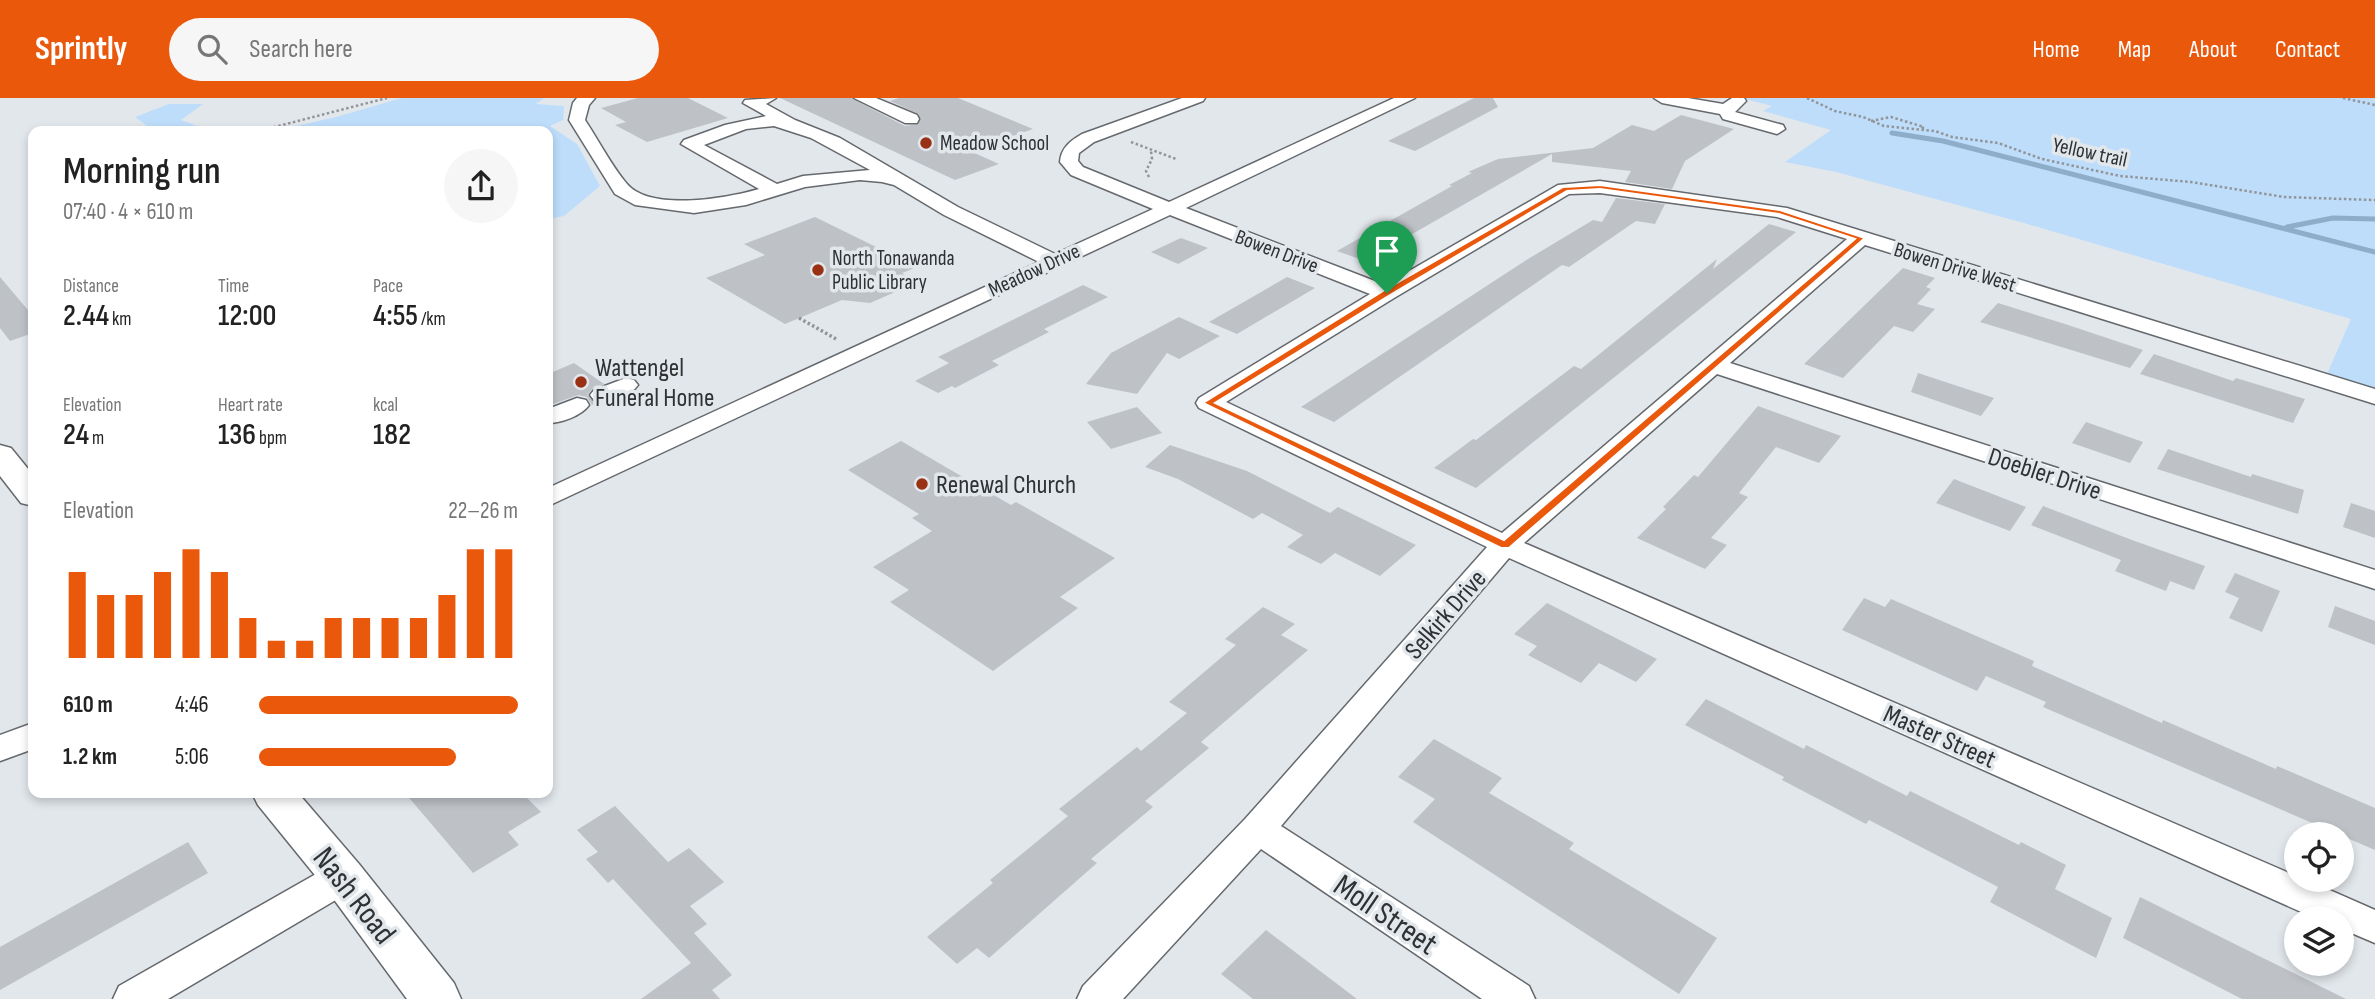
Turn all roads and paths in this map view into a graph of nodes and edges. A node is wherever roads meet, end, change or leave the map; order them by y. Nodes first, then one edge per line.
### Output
1 (387, 98) edge
2 (587, 98) edge
3 (768, 98) edge
4 (862, 98) edge
5 (1197, 98) edge
6 (1407, 98) edge
7 (1807, 98) edge
8 (2343, 98) edge
9 (1662, 99) edge
10 (1730, 103) edge
11 (2375, 104) edge
12 (1761, 107) dead end
13 (911, 119) dead end
14 (1871, 121) junction
15 (793, 123) junction
16 (278, 126) edge
17 (1777, 129) dead end
18 (1920, 129) junction
19 (1128, 141) dead end
20 (1149, 149) junction
21 (1176, 159) dead end
22 (1152, 180) dead end
23 (900, 181) junction
24 (776, 191) junction
25 (2375, 200) edge
26 (1167, 208) junction
27 (1861, 238) junction
28 (1053, 261) junction
29 (1387, 293) junction
30 (799, 318) dead end
31 (842, 342) dead end
32 (1715, 366) junction
33 (626, 385) dead end
34 (602, 395) dead end
35 (2375, 397) edge
36 (577, 405) dead end
37 (553, 415) edge
38 (0, 455) edge
39 (28, 490) edge
40 (553, 496) edge
41 (1505, 545) junction
42 (2375, 580) edge
43 (28, 737) edge
44 (0, 749) edge
45 (277, 798) edge
46 (1258, 829) junction
47 (342, 877) junction
48 (2375, 927) edge
49 (133, 999) edge
50 (436, 999) edge
51 (1097, 999) edge
52 (1515, 999) edge

1 - 16 path
2 - 24 street
3 - 15 street
4 - 13 street
5 - 26 street, Bowen Drive
6 - 26 street, Meadow Drive
7 - 14 path, Yellow trail
8 - 11 path
9 - 10 street
10 - 12 street
10 - 17 street
14 - 18 path, Yellow trail
14 - 18 path
15 - 23 street
15 - 24 street
18 - 25 path, Yellow trail
19 - 20 path
20 - 21 path
20 - 22 path
23 - 24 street
23 - 28 street
26 - 28 street, Meadow Drive
26 - 29 street, Bowen Drive
27 - 29 street, Bowen Drive West
27 - 32 street, Selkirk Drive
27 - 35 street, Bowen Drive West
28 - 40 street, Meadow Drive
29 - 41 street, Bowen Drive West
30 - 31 path
32 - 41 street, Selkirk Drive
32 - 42 street, Doebler Drive
33 - 34 street
36 - 37 street
38 - 39 main road
41 - 46 street, Selkirk Drive
41 - 48 street, Master Street
43 - 44 street
45 - 47 main road, Nash Road
46 - 51 street, Selkirk Drive
46 - 52 street, Moll Street
47 - 49 street
47 - 50 main road, Nash Road

